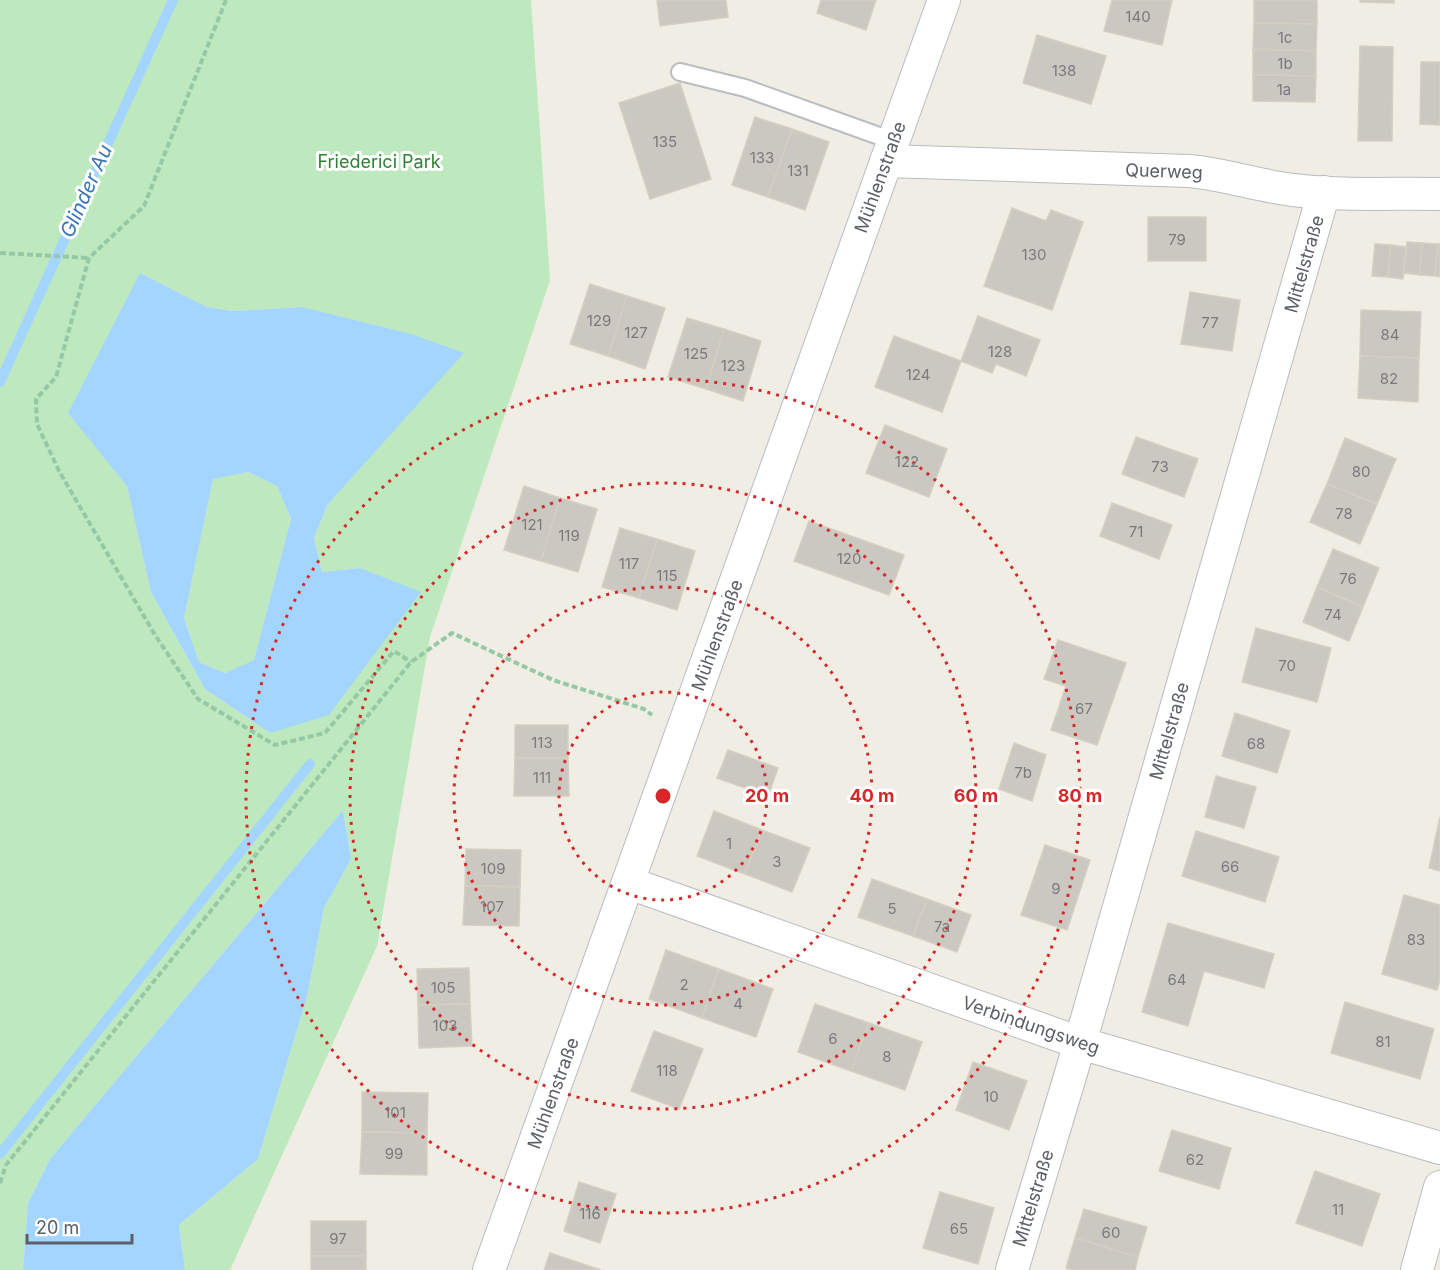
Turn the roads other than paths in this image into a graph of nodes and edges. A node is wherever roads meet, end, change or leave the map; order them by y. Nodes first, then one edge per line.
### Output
1 (944, 0) edge
2 (680, 72) dead end
3 (889, 151) junction
4 (1324, 192) junction
5 (1440, 194) edge
6 (628, 883) junction
7 (1080, 1043) junction
8 (1440, 1148) edge
9 (1440, 1187) edge
10 (489, 1270) edge
11 (1012, 1270) edge
12 (1417, 1270) edge

1 - 3 street, Mühlenstraße
2 - 3 lane
3 - 4 street, Querweg
3 - 6 street, Mühlenstraße
4 - 5 street, Querweg
4 - 7 street, Mittelstraße
6 - 7 street, Verbindungsweg
6 - 10 street, Mühlenstraße
7 - 8 street, Verbindungsweg
7 - 11 street, Mittelstraße
9 - 12 street

